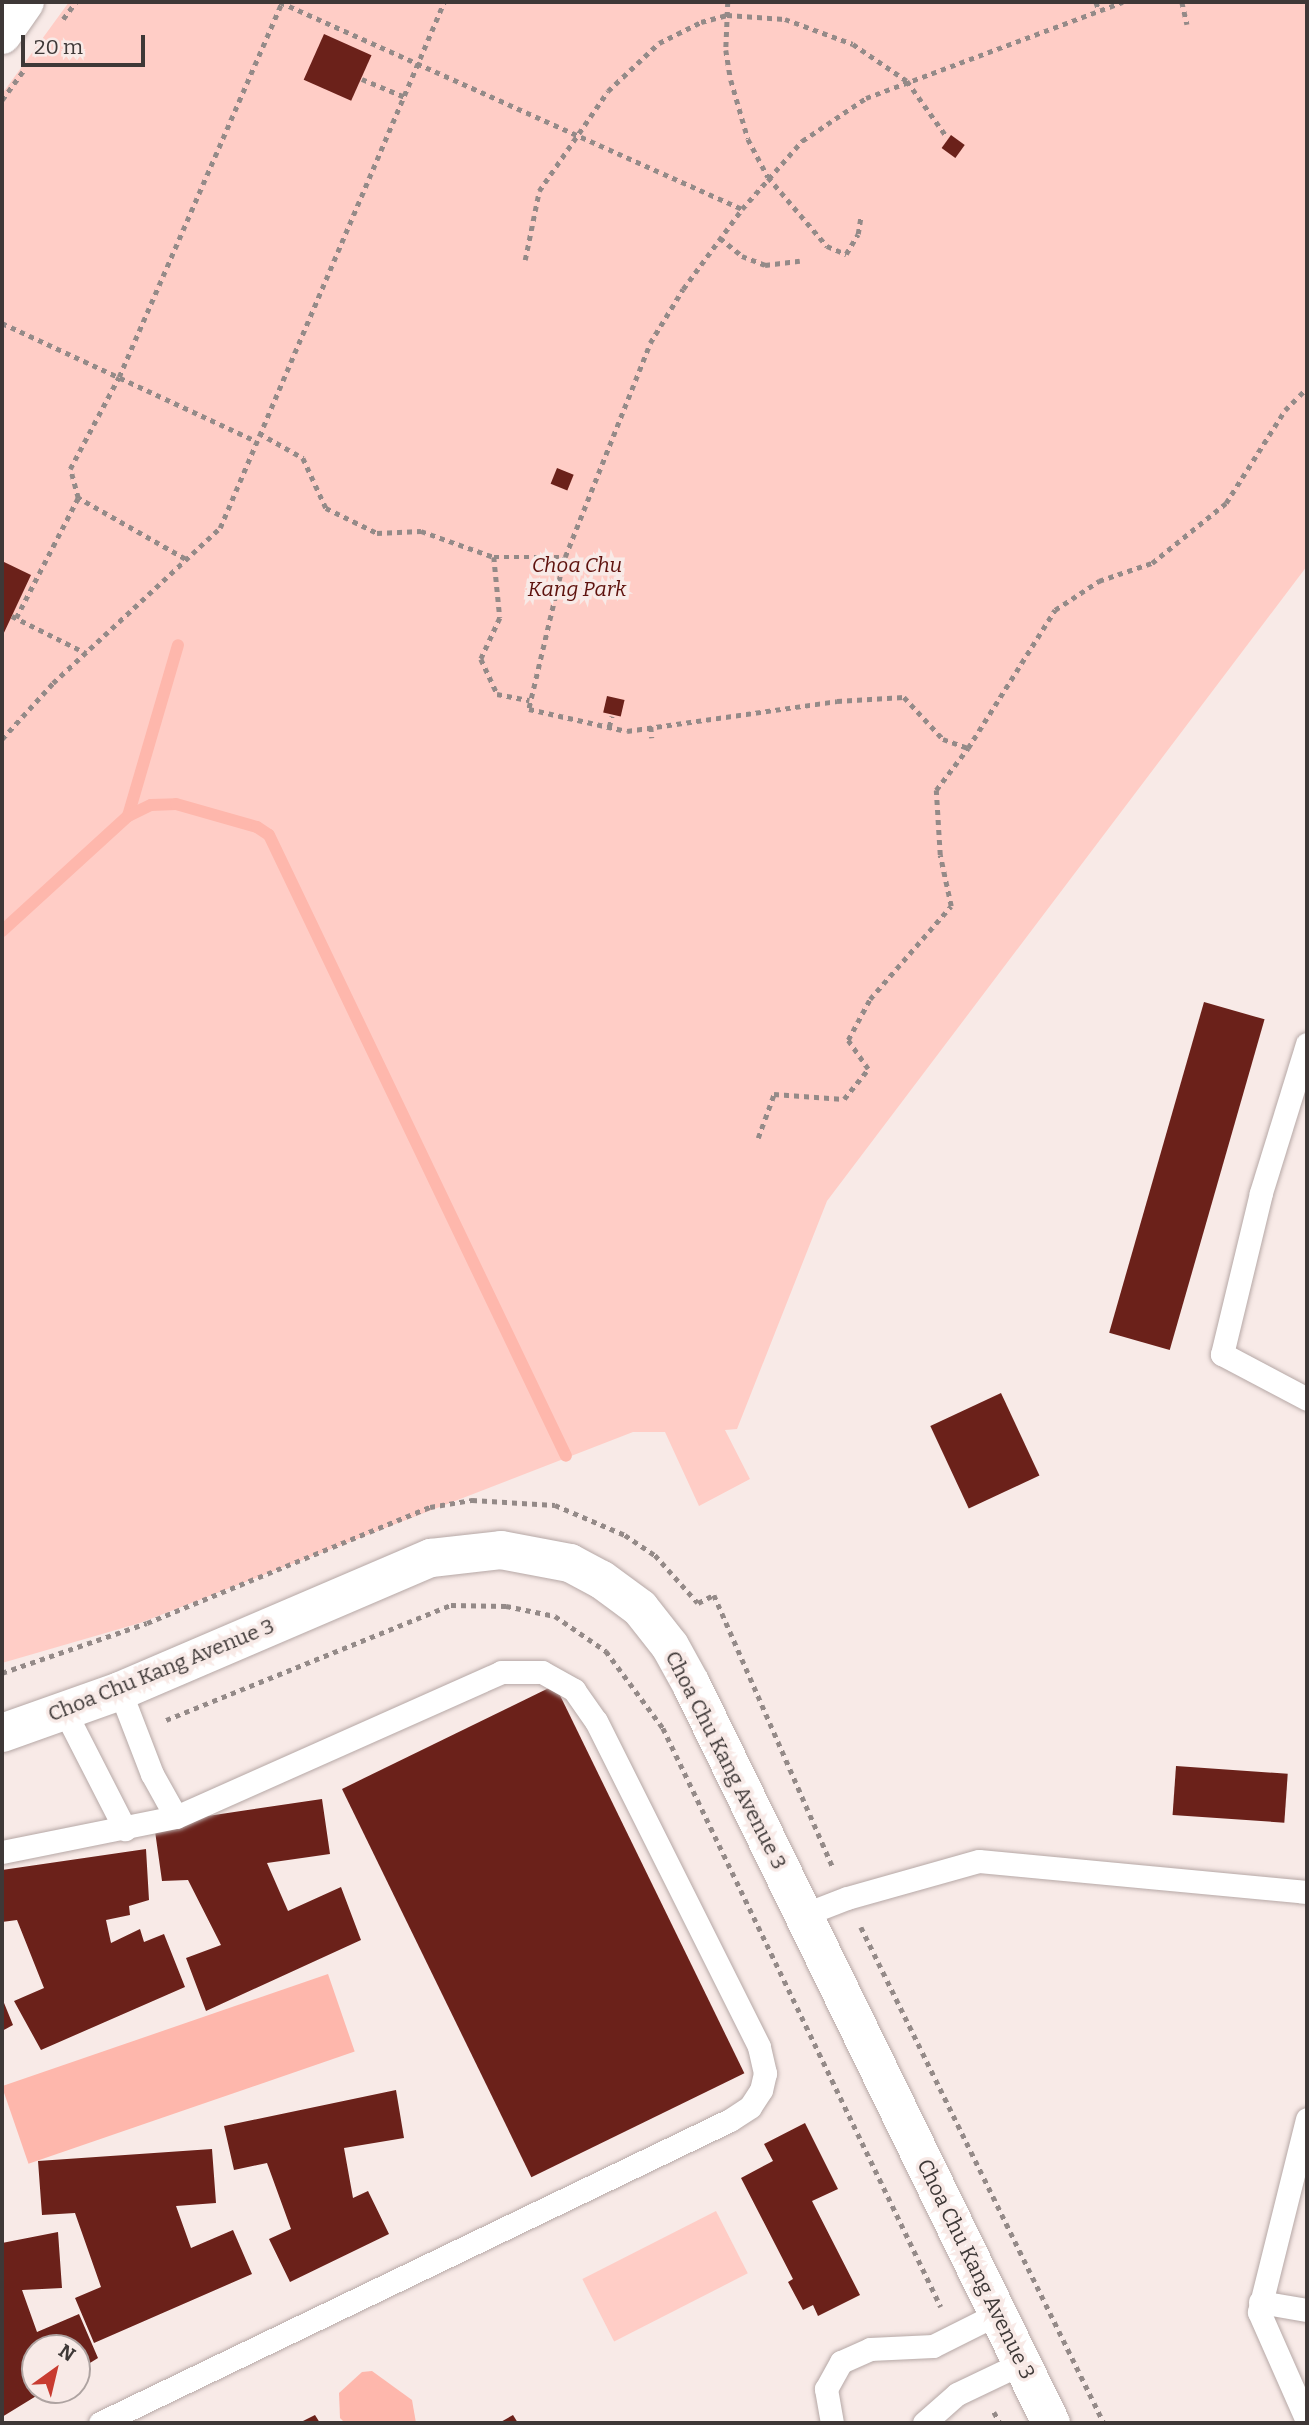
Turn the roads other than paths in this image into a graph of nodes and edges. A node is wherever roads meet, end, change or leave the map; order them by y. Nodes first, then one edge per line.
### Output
1 (25, 2) edge
2 (2, 35) edge
3 (1307, 1044) edge
4 (1307, 1399) edge
5 (120, 1691) junction
6 (64, 1710) junction
7 (2, 1733) edge
8 (176, 1816) junction
9 (125, 1829) junction
10 (2, 1852) edge
11 (1307, 1892) edge
12 (803, 1915) junction
13 (1307, 2119) edge
14 (1261, 2302) junction
15 (1307, 2311) edge
16 (998, 2314) junction
17 (1021, 2362) junction
18 (1307, 2421) edge
19 (100, 2423) edge
20 (832, 2423) edge
21 (924, 2423) edge
22 (1051, 2423) edge

1 - 2 street
3 - 4 lane
5 - 6 street, Choa Chu Kang Avenue 3
5 - 8 lane
5 - 12 street, Choa Chu Kang Avenue 3
6 - 7 street, Choa Chu Kang Avenue 3
6 - 9 lane
8 - 9 lane
8 - 19 lane
9 - 10 lane
11 - 12 lane
12 - 16 street, Choa Chu Kang Avenue 3
13 - 14 lane
14 - 15 lane
14 - 18 lane
16 - 17 street, Choa Chu Kang Avenue 3
16 - 20 lane
17 - 21 lane
17 - 22 street, Choa Chu Kang Avenue 3

